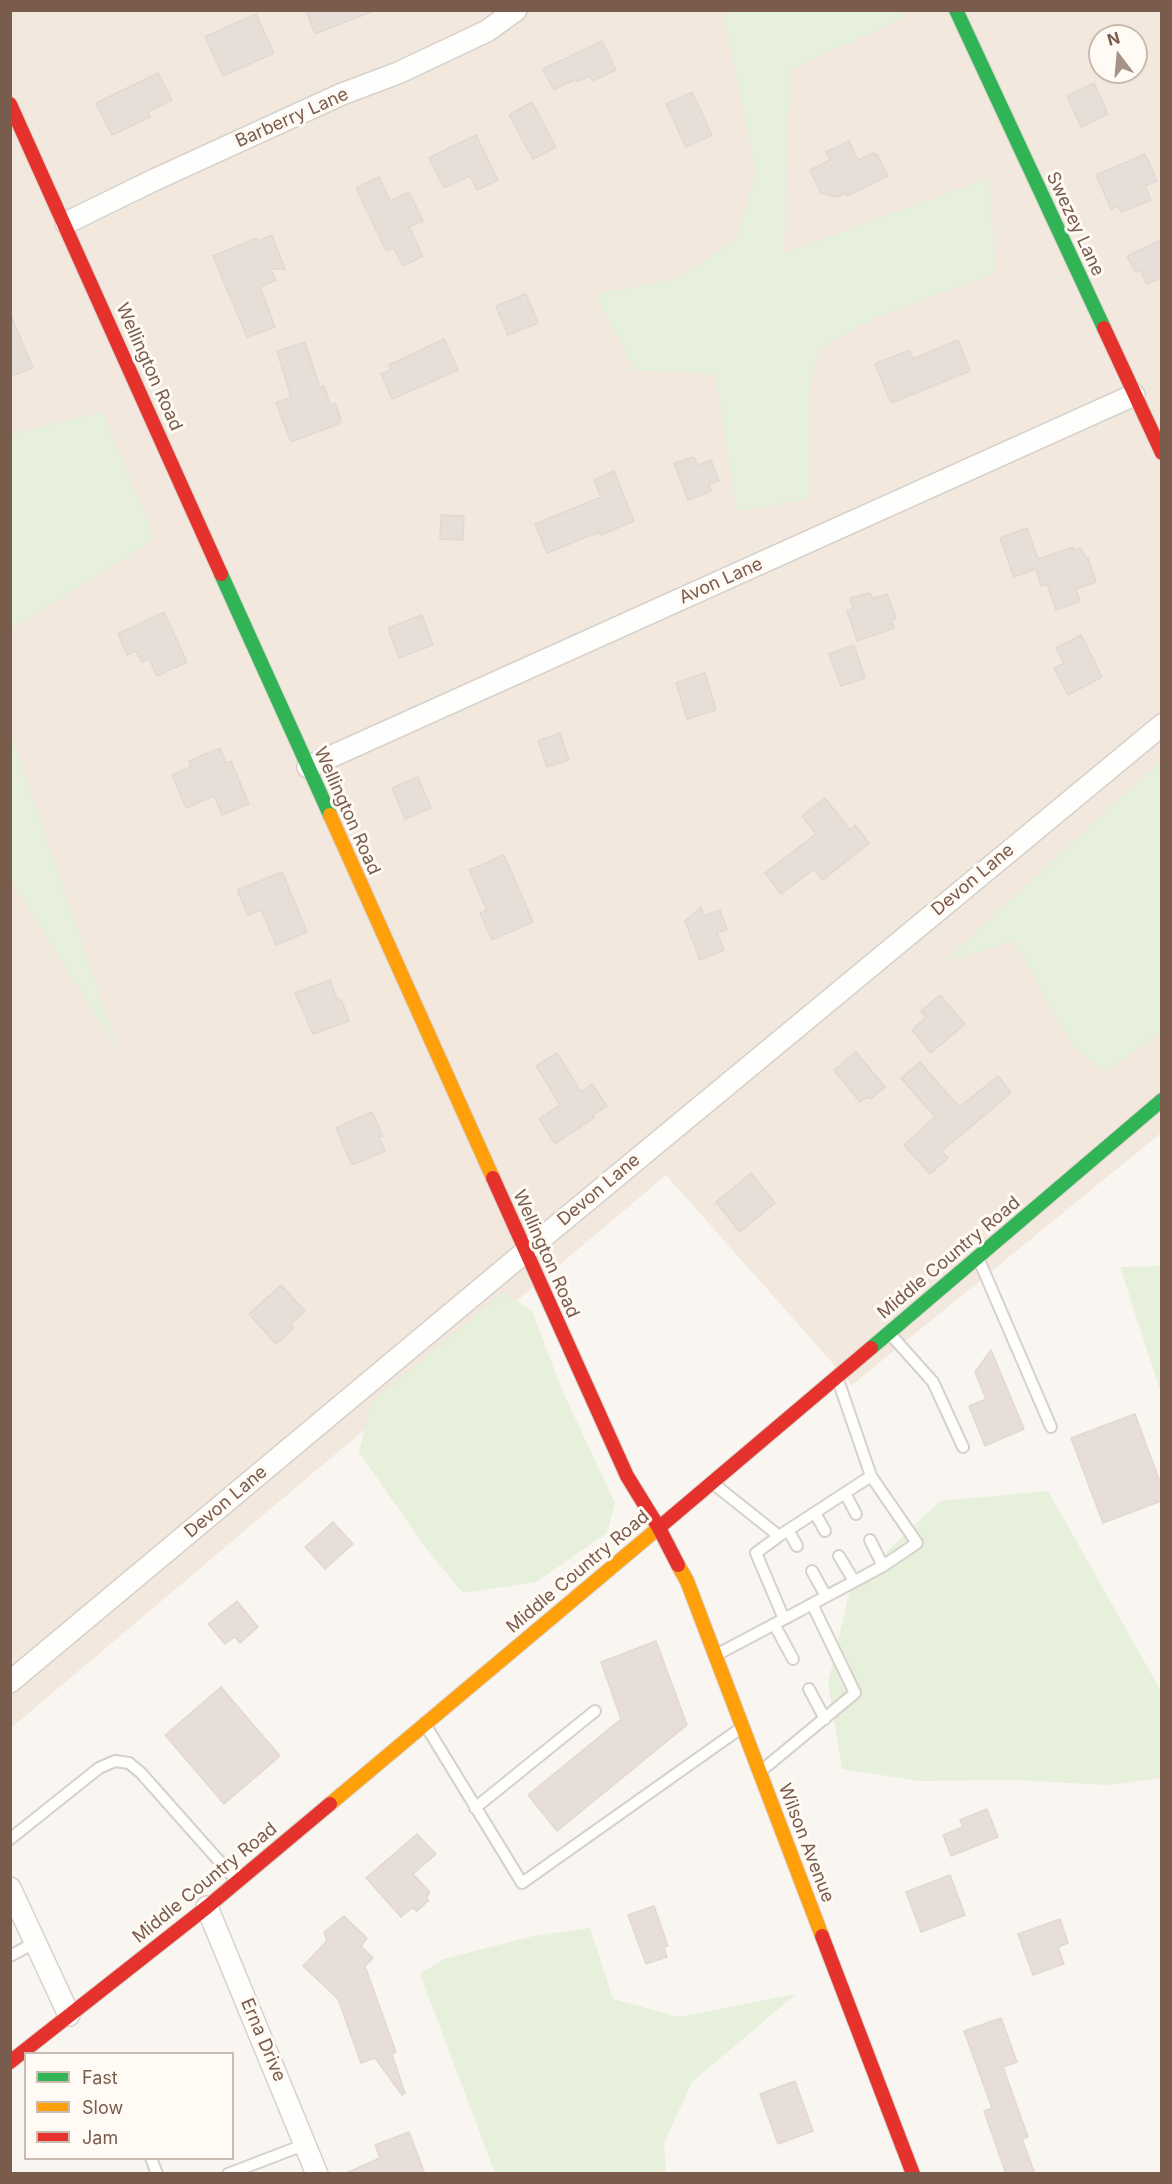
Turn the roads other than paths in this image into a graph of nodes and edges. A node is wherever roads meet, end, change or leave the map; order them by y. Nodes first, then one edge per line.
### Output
1 (516, 10) edge
2 (956, 10) edge
3 (10, 104) edge
4 (66, 223) junction
5 (1134, 395) junction
6 (1161, 453) edge
7 (1161, 724) edge
8 (308, 767) junction
9 (1161, 1100) edge
10 (525, 1252) junction
11 (977, 1257) junction
12 (888, 1333) junction
13 (837, 1376) junction
14 (1051, 1427) dead end
15 (963, 1447) dead end
16 (871, 1476) junction
17 (712, 1483) junction
18 (845, 1493) junction
19 (815, 1513) junction
20 (856, 1514) dead end
21 (659, 1528) junction
22 (825, 1531) dead end
23 (783, 1533) junction
24 (870, 1540) dead end
25 (797, 1546) dead end
26 (839, 1556) dead end
27 (883, 1566) junction
28 (812, 1571) dead end
29 (854, 1581) junction
30 (826, 1596) junction
31 (812, 1604) junction
32 (779, 1621) junction
33 (715, 1655) junction
34 (793, 1659) dead end
35 (10, 1682) edge
36 (809, 1689) dead end
37 (595, 1711) dead end
38 (825, 1719) junction
39 (424, 1724) junction
40 (743, 1727) junction
41 (760, 1772) junction
42 (476, 1808) junction
43 (10, 1839) edge
44 (237, 1881) junction
45 (10, 1888) edge
46 (207, 1907) junction
47 (36, 1942) junction
48 (10, 1956) edge
49 (69, 2014) junction
50 (10, 2062) edge
51 (306, 2144) junction
52 (228, 2174) edge
53 (317, 2174) edge
54 (913, 2174) edge

1 - 4 street, Barberry Lane
2 - 5 street, Swezey Lane
3 - 4 street, Wellington Road
4 - 8 street, Wellington Road
5 - 6 street, Swezey Lane
5 - 8 street, Avon Lane
7 - 10 street, Devon Lane
8 - 10 street, Wellington Road
9 - 11 street, Middle Country Road
10 - 21 street, Wellington Road
10 - 35 street, Devon Lane
11 - 12 street, Middle Country Road
11 - 14 lane
12 - 13 street, Middle Country Road
12 - 15 lane
13 - 16 lane
13 - 17 street, Middle Country Road
16 - 18 lane
16 - 27 lane
17 - 21 street, Middle Country Road
17 - 23 lane
18 - 19 lane
18 - 20 lane
19 - 22 lane
19 - 23 lane
21 - 33 street, Wilson Avenue
21 - 39 street, Middle Country Road
23 - 25 lane
23 - 32 lane
24 - 27 lane
26 - 29 lane
27 - 29 lane
28 - 30 lane
29 - 30 lane
30 - 31 lane
31 - 32 lane
31 - 38 lane
32 - 33 lane
32 - 34 lane
33 - 40 street, Wilson Avenue
36 - 38 lane
37 - 42 lane
38 - 41 lane
39 - 42 lane
39 - 44 street, Middle Country Road
40 - 41 street, Wilson Avenue
40 - 42 lane
41 - 54 street, Wilson Avenue
43 - 44 lane
44 - 46 street, Middle Country Road
45 - 47 street
46 - 49 street, Middle Country Road
46 - 51 street, Erna Drive
47 - 48 lane
47 - 49 street
49 - 50 street, Middle Country Road
51 - 52 lane
51 - 53 street, Erna Drive

